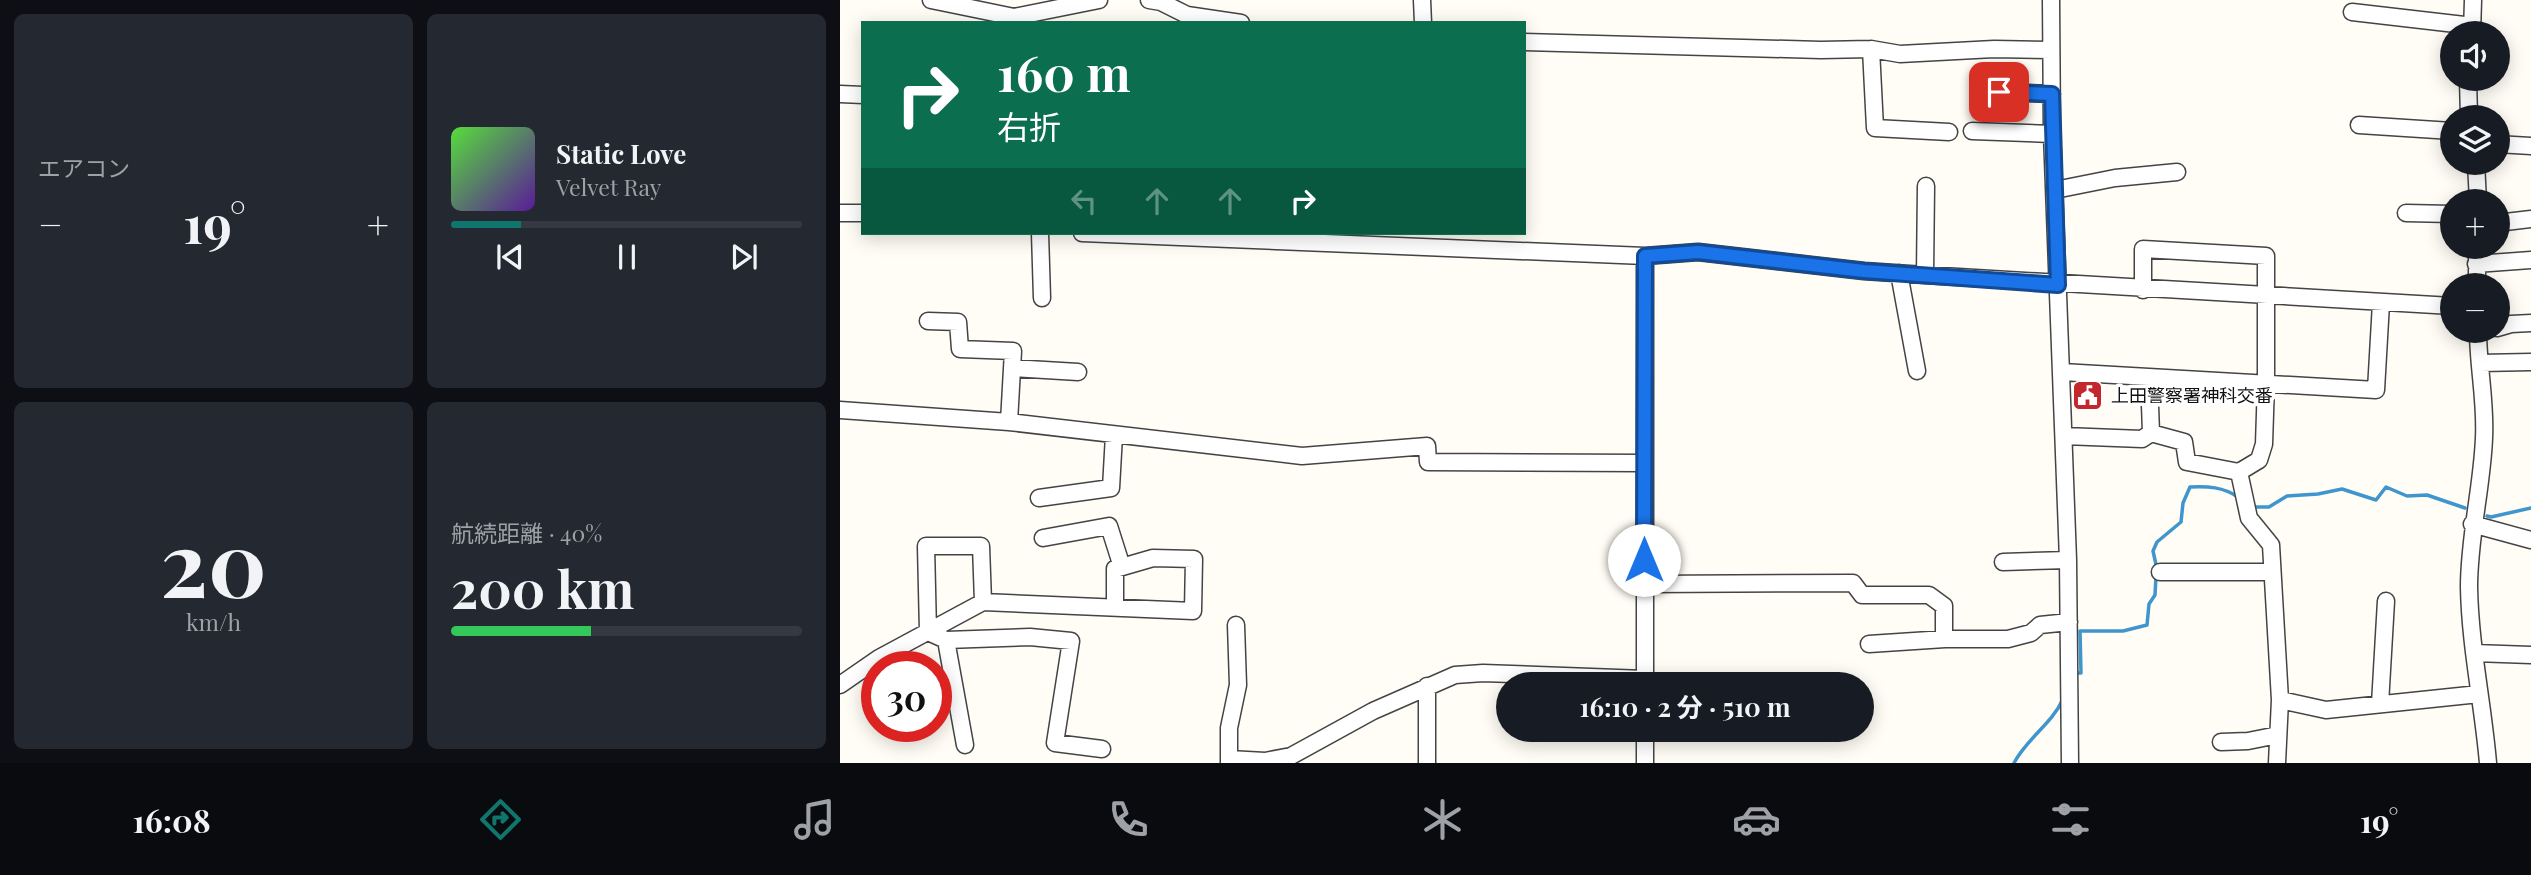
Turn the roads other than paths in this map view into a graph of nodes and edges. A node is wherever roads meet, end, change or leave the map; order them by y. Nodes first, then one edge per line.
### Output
1 (931, 0) edge
2 (1099, 0) edge
3 (1149, 0) edge
4 (1423, 0) edge
5 (2051, 0) edge
6 (2473, 0) edge
7 (2352, 12) dead end
8 (1228, 21) edge
9 (1423, 21) edge
10 (2472, 21) edge
11 (2440, 24) edge
12 (1526, 42) edge
13 (1871, 49) junction
14 (2051, 50) junction
15 (1999, 92) dead end
16 (840, 94) edge
17 (2052, 94) junction
18 (861, 95) edge
19 (2359, 125) dead end
20 (2440, 130) edge
21 (1972, 131) dead end
22 (1949, 132) dead end
23 (2052, 134) junction
24 (2510, 145) edge
25 (2531, 146) edge
26 (2177, 172) dead end
27 (1926, 186) dead end
28 (2055, 190) junction
29 (840, 213) edge
30 (861, 213) edge
31 (2406, 213) dead end
32 (2440, 214) edge
33 (2531, 219) edge
34 (2510, 221) edge
35 (1040, 235) edge
36 (1140, 235) edge
37 (1645, 256) junction
38 (2476, 259) edge
39 (2531, 260) edge
40 (2476, 264) junction
41 (1899, 273) junction
42 (2476, 273) edge
43 (1924, 275) junction
44 (2058, 285) junction
45 (2143, 290) junction
46 (2267, 297) junction
47 (1042, 298) dead end
48 (2381, 303) junction
49 (2440, 305) edge
50 (928, 321) dead end
51 (2531, 323) edge
52 (2510, 324) edge
53 (2481, 343) edge
54 (2531, 362) edge
55 (2480, 363) junction
56 (1012, 368) junction
57 (1917, 370) dead end
58 (1078, 372) dead end
59 (2062, 372) junction
60 (2149, 377) junction
61 (2266, 383) junction
62 (840, 411) edge
63 (1009, 422) junction
64 (2151, 433) junction
65 (1114, 435) junction
66 (2064, 436) junction
67 (1644, 463) junction
68 (2239, 472) junction
69 (1040, 498) dead end
70 (2472, 524) junction
71 (1043, 538) dead end
72 (2531, 540) edge
73 (2068, 560) junction
74 (2003, 562) dead end
75 (1122, 567) junction
76 (2160, 572) dead end
77 (2271, 572) junction
78 (1644, 584) junction
79 (2386, 601) dead end
80 (983, 602) junction
81 (1115, 608) junction
82 (2069, 622) junction
83 (1236, 625) dead end
84 (928, 632) junction
85 (1945, 639) junction
86 (946, 640) junction
87 (1869, 644) dead end
88 (898, 651) edge
89 (2474, 653) junction
90 (2531, 656) edge
91 (1645, 672) edge
92 (861, 673) edge
93 (1496, 674) edge
94 (840, 685) edge
95 (1427, 686) junction
96 (2479, 694) junction
97 (2280, 700) junction
98 (2380, 704) junction
99 (2278, 735) junction
100 (1645, 742) edge
101 (2221, 742) dead end
102 (965, 745) dead end
103 (1102, 750) dead end
104 (1301, 757) edge
105 (1229, 761) edge
106 (1427, 763) edge
107 (1645, 763) edge
108 (2070, 763) edge
109 (2277, 763) edge
110 (2488, 763) edge

1 - 2 street
3 - 8 street
4 - 9 street
5 - 14 street
6 - 10 street
7 - 11 street
12 - 13 street
13 - 14 street
13 - 22 street
14 - 17 street
15 - 17 street
16 - 18 street
17 - 23 street
19 - 20 street
21 - 23 street
23 - 28 street
24 - 25 street
26 - 28 street
27 - 43 street
28 - 44 street
29 - 30 street
31 - 32 street
33 - 34 street
35 - 47 street
36 - 37 street
37 - 41 street
37 - 67 street
38 - 40 street
39 - 40 street
40 - 42 street
41 - 43 street
41 - 57 street
43 - 44 street
44 - 45 street
44 - 59 street
45 - 46 street
45 - 46 street
46 - 48 street
46 - 61 street
48 - 49 street
48 - 61 street
50 - 56 street
51 - 52 street
53 - 55 street
54 - 55 street
55 - 70 street
56 - 58 street
56 - 63 street
59 - 60 street
59 - 66 street
60 - 61 street
60 - 64 street
61 - 68 street
62 - 63 street
63 - 65 street
64 - 66 street
64 - 68 street
65 - 67 street
65 - 69 street
66 - 73 street
67 - 78 street
68 - 77 street
70 - 72 street
70 - 89 street
71 - 75 street
73 - 74 street
73 - 82 street
75 - 81 street
75 - 81 street
76 - 77 street
77 - 97 street
78 - 85 street
78 - 91 street
79 - 98 street
80 - 81 street
80 - 84 street
80 - 84 street
82 - 85 street
82 - 108 street
83 - 105 street
84 - 86 street
84 - 88 street
85 - 87 street
86 - 102 street
86 - 103 street
89 - 90 street
89 - 96 street
92 - 94 street
93 - 95 street
95 - 104 street
95 - 106 street
96 - 98 street
96 - 110 street
97 - 98 street
97 - 99 street
99 - 101 street
99 - 109 street
100 - 107 street
104 - 105 street

